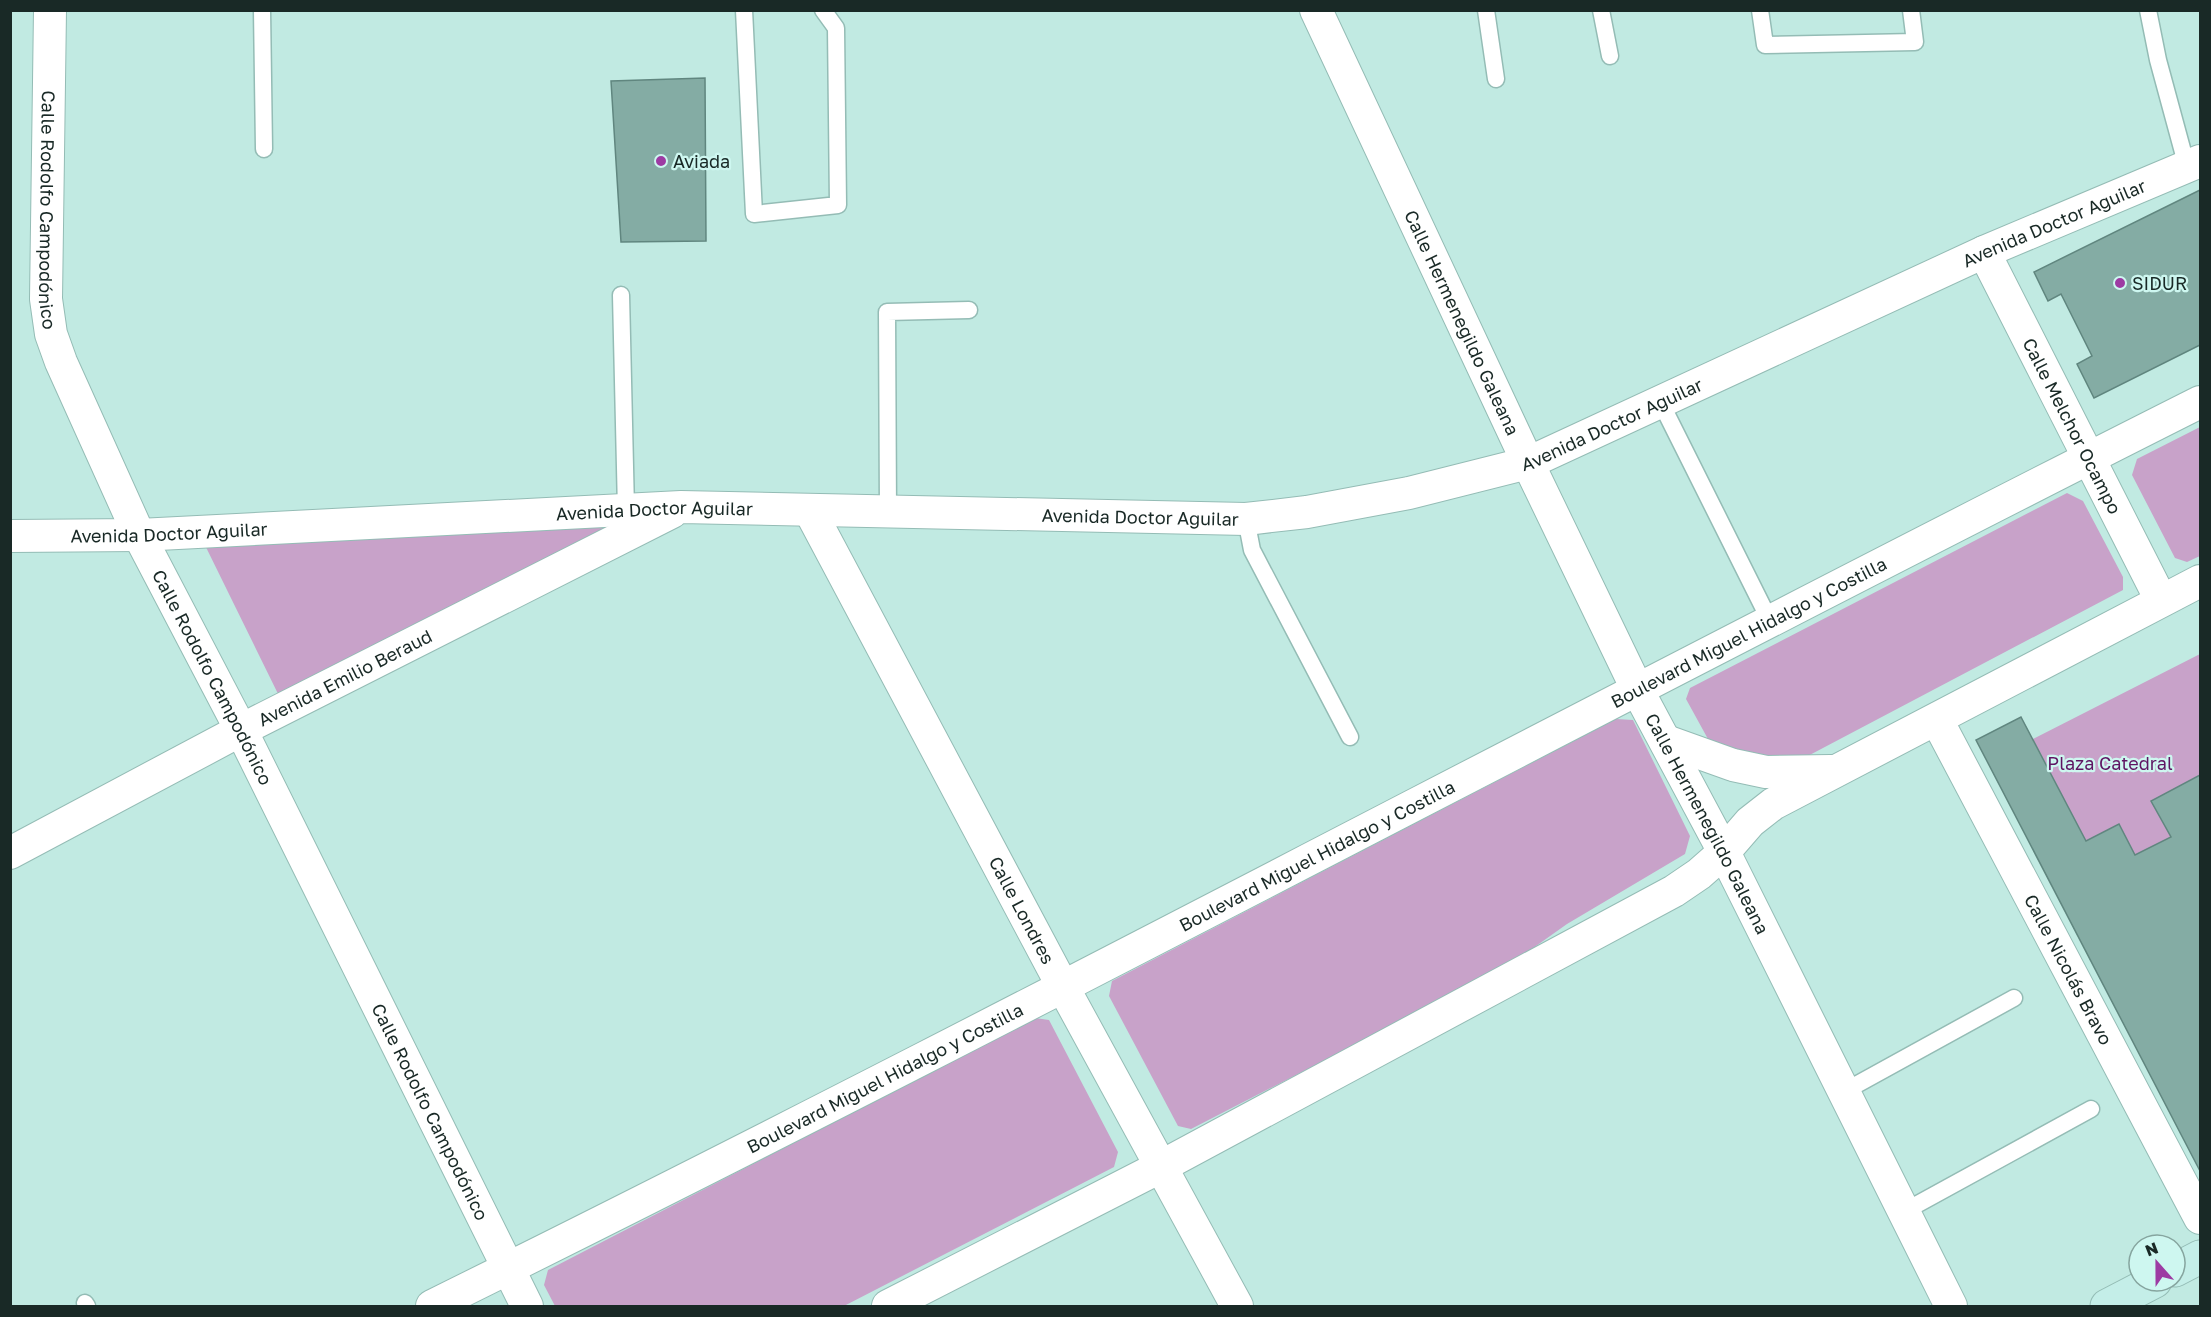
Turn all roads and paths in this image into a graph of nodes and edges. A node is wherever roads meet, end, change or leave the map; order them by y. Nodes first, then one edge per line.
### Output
1 (50, 10) edge
2 (262, 10) edge
3 (744, 10) edge
4 (823, 10) edge
5 (1316, 10) edge
6 (1486, 10) edge
7 (1601, 10) edge
8 (1760, 10) edge
9 (1911, 10) edge
10 (2148, 10) edge
11 (1610, 56) dead end
12 (1496, 79) dead end
13 (264, 149) dead end
14 (2194, 164) edge
15 (1984, 252) junction
16 (621, 295) dead end
17 (969, 310) dead end
18 (2200, 402) edge
19 (1661, 403) junction
20 (2088, 459) junction
21 (1528, 463) junction
22 (681, 507) junction
23 (626, 510) junction
24 (810, 511) junction
25 (888, 511) junction
26 (1246, 519) junction
27 (139, 535) junction
28 (10, 536) edge
29 (2200, 581) edge
30 (2162, 600) junction
31 (1770, 621) junction
32 (1638, 691) junction
33 (1937, 720) junction
34 (241, 730) junction
35 (1350, 737) dead end
36 (1666, 741) junction
37 (1835, 771) junction
38 (1724, 852) junction
39 (10, 853) edge
40 (1063, 987) junction
41 (2014, 998) dead end
42 (1845, 1091) junction
43 (2091, 1109) dead end
44 (1162, 1166) junction
45 (1905, 1211) junction
46 (2200, 1218) edge
47 (508, 1269) junction
48 (2131, 1293) edge
49 (432, 1306) edge
50 (526, 1306) edge
51 (888, 1306) edge
52 (1238, 1306) edge
53 (1951, 1306) edge
54 (2106, 1306) edge

1 - 27 street, Calle Rodolfo Campodónico
2 - 13 lane
3 - 4 lane
5 - 21 street, Calle Hermenegildo Galeana
6 - 12 lane
7 - 11 lane
8 - 9 lane
10 - 14 lane
14 - 15 street, Avenida Doctor Aguilar
15 - 19 street, Avenida Doctor Aguilar
15 - 20 street, Calle Melchor Ocampo
16 - 23 lane
17 - 25 lane
18 - 20 street, Boulevard Miguel Hidalgo y Costilla
19 - 21 street, Avenida Doctor Aguilar
19 - 31 lane
20 - 30 street, Calle Melchor Ocampo
20 - 31 street, Boulevard Miguel Hidalgo y Costilla
21 - 26 street, Avenida Doctor Aguilar
21 - 32 street, Calle Hermenegildo Galeana
22 - 23 street, Avenida Doctor Aguilar
22 - 24 street, Avenida Doctor Aguilar
22 - 34 street, Avenida Emilio Beraud
23 - 27 street, Avenida Doctor Aguilar
24 - 25 street, Avenida Doctor Aguilar
24 - 40 street, Calle Londres
25 - 26 street, Avenida Doctor Aguilar
26 - 35 lane
27 - 28 street, Avenida Doctor Aguilar
27 - 34 street, Calle Rodolfo Campodónico
29 - 30 street
30 - 33 street
31 - 32 street, Boulevard Miguel Hidalgo y Costilla
32 - 36 street, Calle Hermenegildo Galeana
32 - 40 street, Boulevard Miguel Hidalgo y Costilla
33 - 37 street
33 - 46 street, Calle Nicolás Bravo
34 - 39 street, Avenida Emilio Beraud
34 - 47 street, Calle Rodolfo Campodónico
36 - 37 street
36 - 38 street, Calle Hermenegildo Galeana
37 - 38 street
38 - 42 street, Calle Hermenegildo Galeana
38 - 44 street
40 - 44 street, Calle Londres
40 - 47 street, Boulevard Miguel Hidalgo y Costilla
41 - 42 lane
42 - 45 street, Calle Hermenegildo Galeana
43 - 45 lane
44 - 51 street
44 - 52 street, Calle Londres
45 - 53 street, Calle Hermenegildo Galeana
47 - 49 street, Boulevard Miguel Hidalgo y Costilla
47 - 50 street, Calle Rodolfo Campodónico
48 - 54 street

